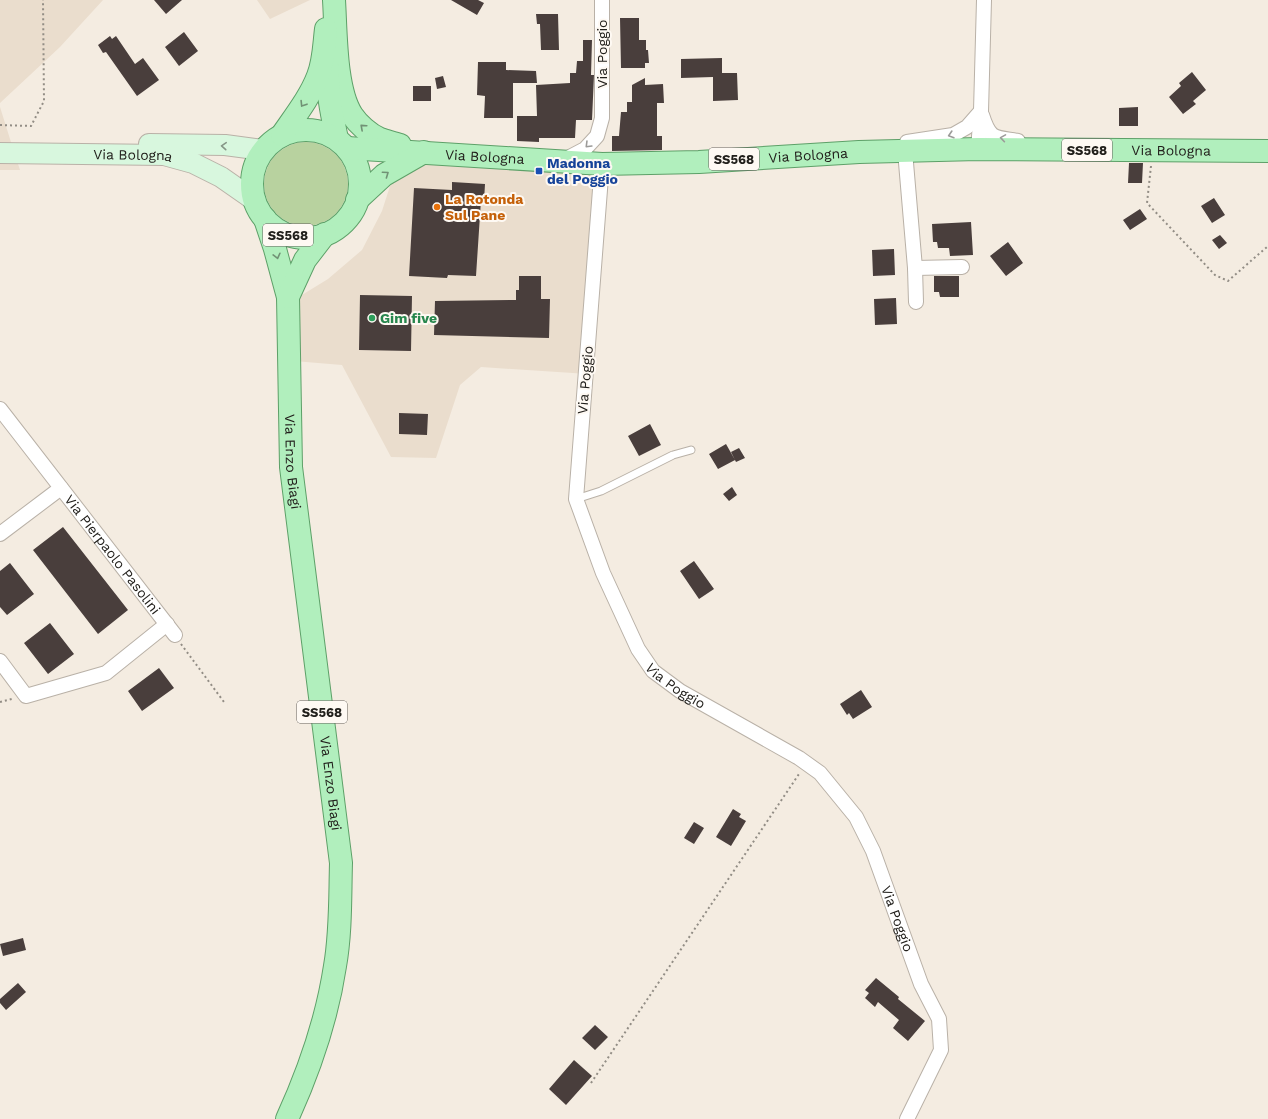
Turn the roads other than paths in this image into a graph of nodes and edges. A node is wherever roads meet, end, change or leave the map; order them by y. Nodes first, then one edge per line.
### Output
1 (329, 0) edge
2 (334, 0) edge
3 (602, 0) edge
4 (984, 0) edge
5 (981, 111) junction
6 (282, 135) junction
7 (0, 140) edge
8 (342, 143) junction
9 (978, 149) junction
10 (263, 150) junction
11 (906, 151) junction
12 (1097, 151) junction
13 (1268, 151) edge
14 (424, 152) junction
15 (859, 152) junction
16 (0, 153) edge
17 (562, 161) junction
18 (602, 164) junction
19 (254, 200) junction
20 (357, 200) junction
21 (265, 219) junction
22 (325, 234) junction
23 (962, 267) dead end
24 (915, 268) junction
25 (288, 298) junction
26 (916, 302) dead end
27 (0, 409) edge
28 (691, 450) dead end
29 (61, 488) junction
30 (576, 499) junction
31 (0, 534) edge
32 (0, 661) edge
33 (287, 1119) edge
34 (907, 1119) edge

1 -> 6 main road
1 - 8 main road
14 -> 2 main road
3 -> 17 street, Via Poggio
4 - 5 street
5 - 9 street
12 -> 5 street
5 -> 15 street
6 - 8 main road, Via Bologna / SS568
6 - 10 main road, Via Bologna / SS568
10 -> 7 main road, Via Bologna
8 - 14 main road, Via Bologna / SS568
8 - 20 main road, Via Bologna / SS568
9 - 11 main road, Via Bologna / SS568
9 - 12 main road, Via Bologna / SS568
10 - 19 main road, Via Bologna / SS568
11 - 15 main road, Via Bologna / SS568
11 - 24 street
12 - 13 main road, Via Bologna / SS568
14 - 17 main road, Via Bologna / SS568
20 -> 14 main road, Via Bologna / SS568
15 - 18 main road, Via Bologna / SS568
16 - 19 main road, Via Bologna
17 - 18 main road, Via Bologna / SS568
18 - 30 street, Via Poggio
19 - 21 main road, Via Bologna / SS568
20 - 22 main road, Via Bologna / SS568
21 - 22 main road, Via Bologna / SS568
21 -> 25 main road, Via Enzo Biagi / SS568
22 - 25 main road, Via Enzo Biagi / SS568
23 - 24 street
24 - 26 street
25 - 33 main road, Via Enzo Biagi / SS568
27 - 29 street, Via Pierpaolo Pasolini
28 - 30 lane
29 - 31 street
29 - 32 street, Via Pierpaolo Pasolini
30 - 34 street, Via Poggio

